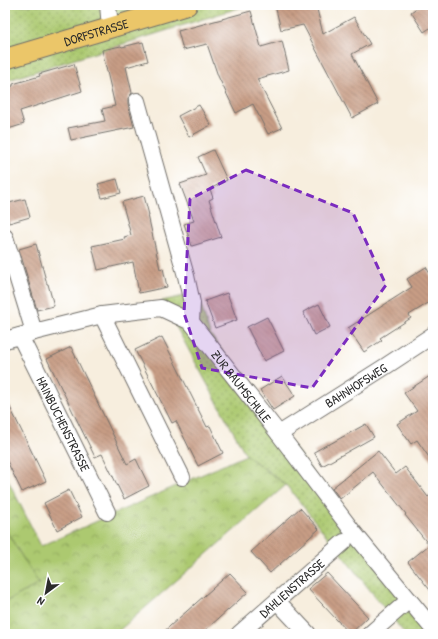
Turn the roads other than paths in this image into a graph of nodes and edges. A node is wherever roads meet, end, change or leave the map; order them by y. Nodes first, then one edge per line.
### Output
1 (108, 5) edge
2 (187, 5) edge
3 (110, 28) junction
4 (5, 59) edge
5 (137, 101) dead end
6 (5, 237) edge
7 (102, 315) junction
8 (191, 322) junction
9 (27, 334) junction
10 (433, 335) edge
11 (5, 340) edge
12 (279, 434) junction
13 (182, 477) dead end
14 (107, 512) dead end
15 (344, 542) dead end
16 (409, 600) junction
17 (277, 601) junction
18 (433, 629) edge
19 (239, 634) edge
20 (308, 634) edge
21 (370, 634) edge

1 - 3 street
2 - 3 main road, DORFSTRASSE
3 - 4 main road, DORFSTRASSE
5 - 8 street
6 - 9 street, HAINBUCHENSTRASSE
7 - 8 street
7 - 9 street
7 - 13 street
8 - 12 street, ZUR BAUMSCHULE
9 - 11 street
9 - 14 street, HAINBUCHENSTRASSE
10 - 12 street, BAHNHOFSWEG
12 - 16 street, ZUR BAUMSCHULE
15 - 17 street, DAHLIENSTRASSE
16 - 18 street, ZUR BAUMSCHULE
16 - 21 street
17 - 19 street, DAHLIENSTRASSE
17 - 20 street

